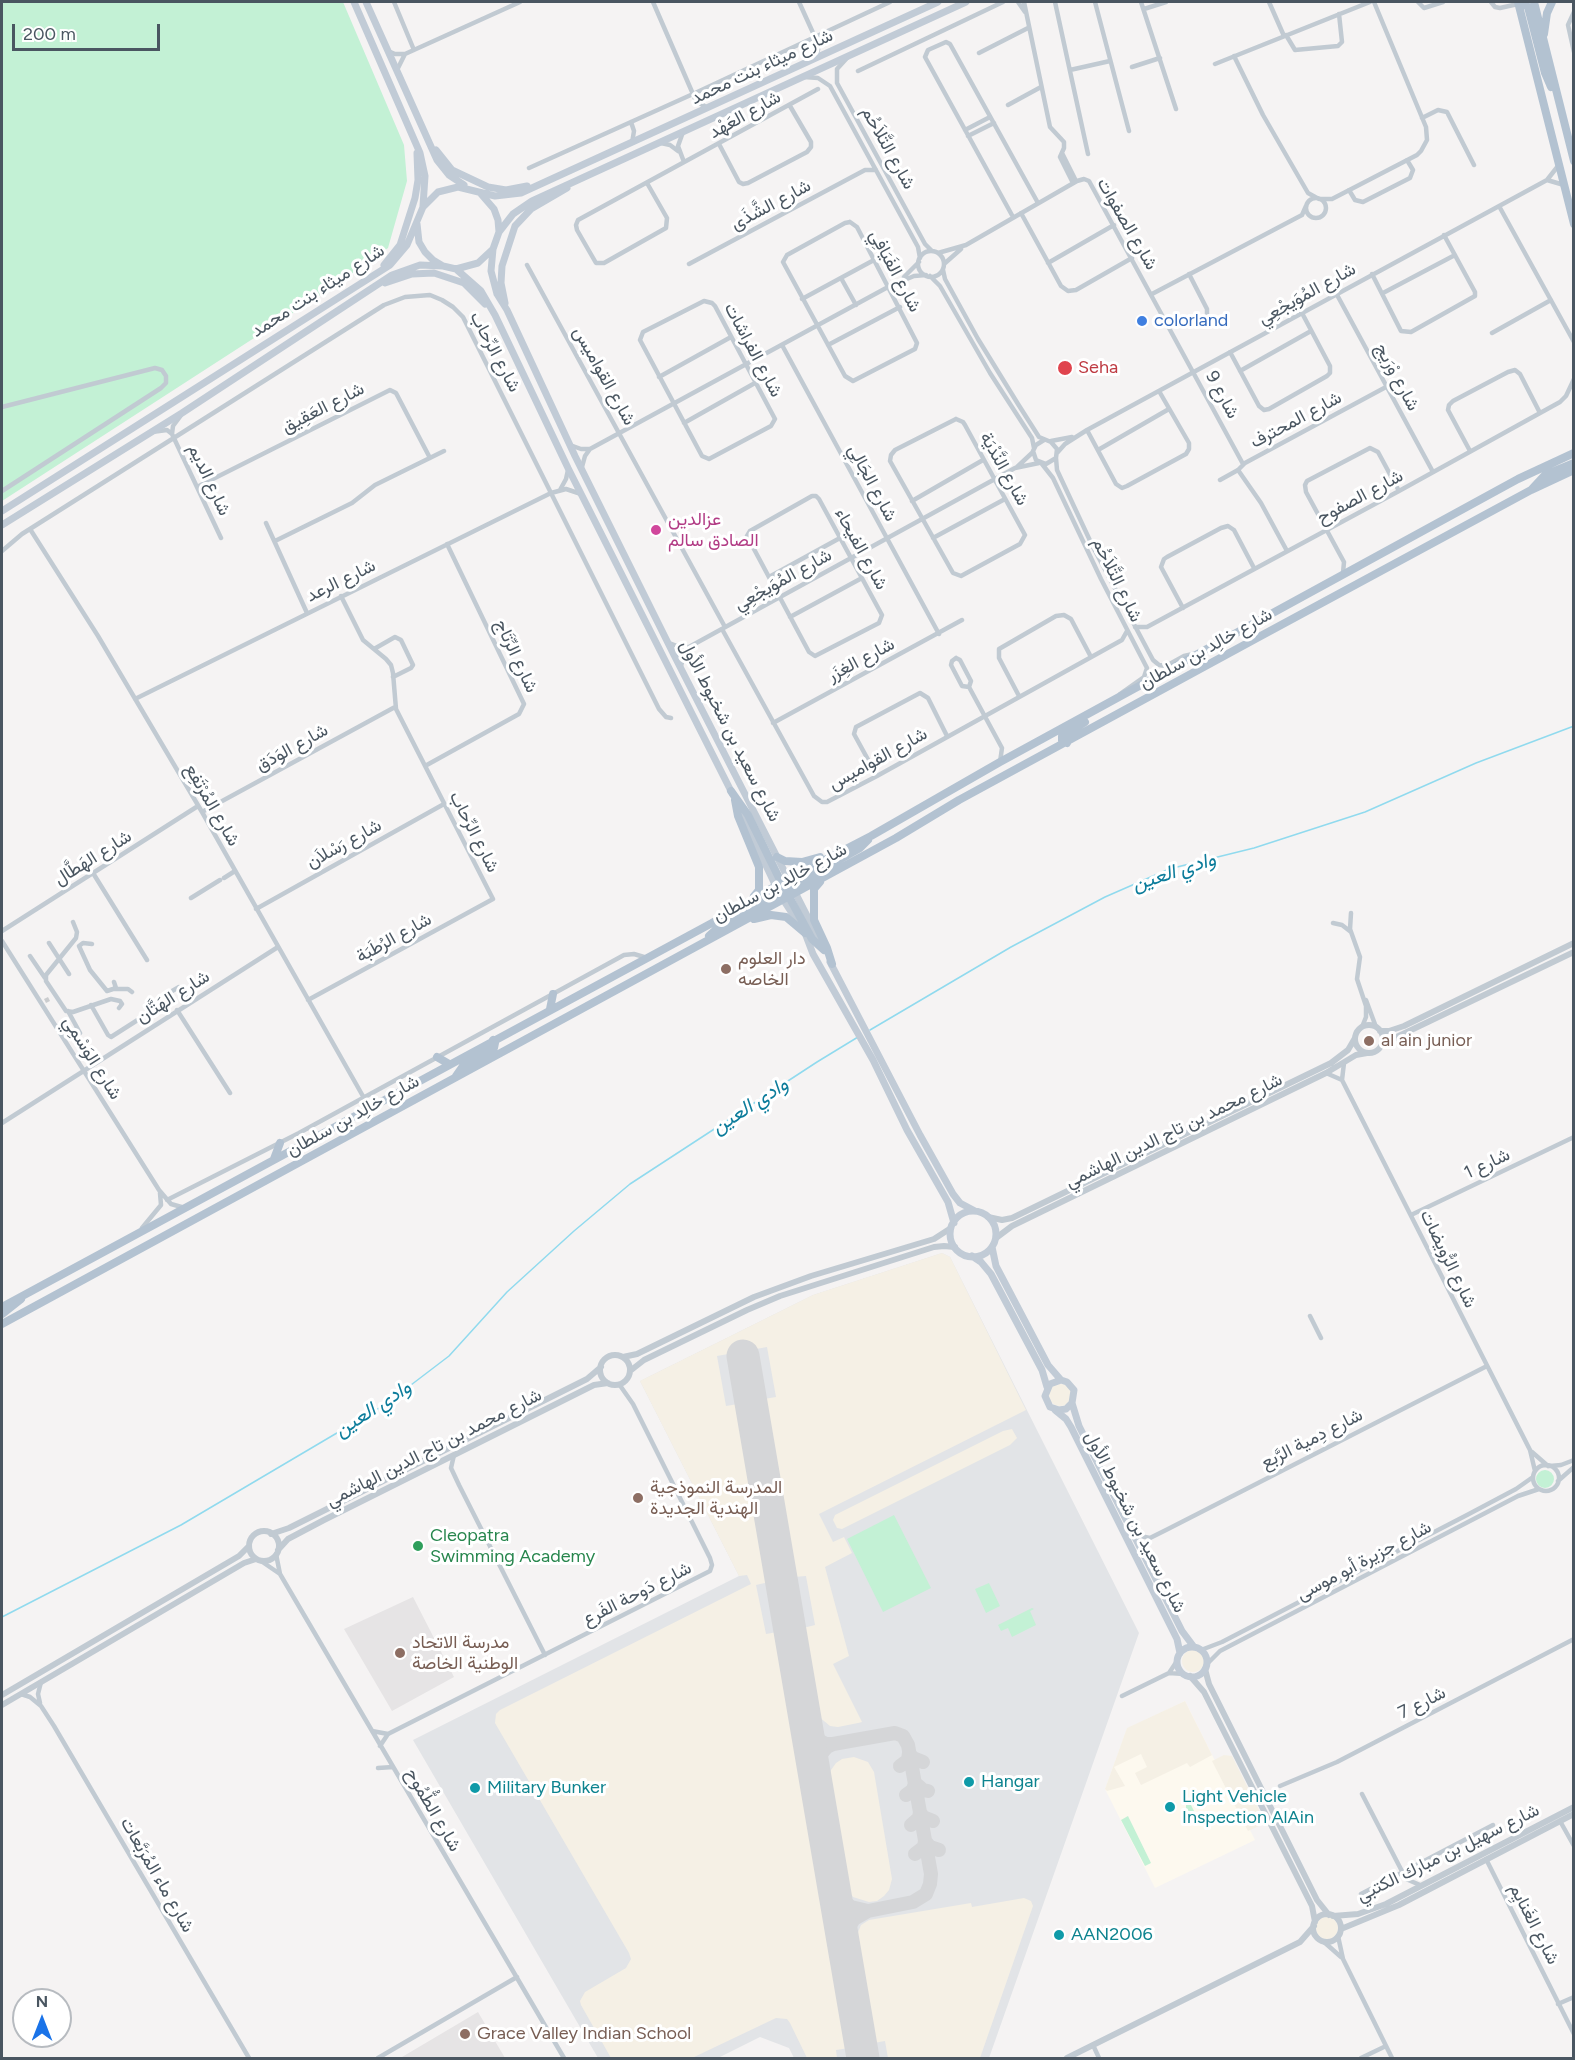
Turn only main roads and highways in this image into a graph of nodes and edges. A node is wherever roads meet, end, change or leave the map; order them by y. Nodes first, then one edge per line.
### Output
1 (354, 2) edge
2 (366, 2) edge
3 (938, 2) edge
4 (966, 2) edge
5 (1528, 2) edge
6 (1534, 2) edge
7 (1552, 2) edge
8 (1518, 4) edge
9 (1543, 42) junction
10 (1556, 93) junction
11 (428, 140) junction
12 (416, 145) junction
13 (1572, 148) edge
14 (1574, 161) edge
15 (561, 175) junction
16 (572, 182) junction
17 (468, 188) junction
18 (478, 192) junction
19 (423, 207) junction
20 (418, 219) junction
21 (1574, 224) edge
22 (499, 232) junction
23 (493, 249) junction
24 (443, 266) junction
25 (456, 269) junction
26 (371, 277) junction
27 (375, 286) junction
28 (507, 310) junction
29 (495, 315) junction
30 (1571, 454) edge
31 (1574, 463) edge
32 (1574, 470) edge
33 (1562, 475) junction
34 (1574, 475) edge
35 (1532, 490) junction
36 (2, 511) edge
37 (2, 525) edge
38 (1251, 625) junction
39 (1218, 660) junction
40 (1107, 704) junction
41 (1067, 742) junction
42 (731, 790) junction
43 (735, 800) junction
44 (871, 836) junction
45 (777, 857) junction
46 (835, 870) junction
47 (785, 889) junction
48 (712, 922) junction
49 (741, 922) junction
50 (804, 933) junction
51 (706, 940) junction
52 (824, 950) joint
53 (832, 964) junction
54 (553, 994) road end
55 (550, 1009) junction
56 (493, 1040) junction
57 (437, 1057) road end
58 (877, 1058) junction
59 (449, 1064) junction
60 (455, 1078) junction
61 (280, 1143) road end
62 (274, 1159) junction
63 (975, 1211) junction
64 (953, 1225) junction
65 (992, 1247) junction
66 (972, 1256) junction
67 (25, 1294) junction
68 (2, 1307) edge
69 (2, 1314) edge
70 (2, 1324) edge
71 (1060, 1380) junction
72 (1047, 1387) junction
73 (1072, 1403) junction
74 (1055, 1410) junction
75 (1197, 1648) junction
76 (1180, 1653) junction

1 - 12 main road
2 - 11 main road
3 - 15 main road, شارع ميثاء بنت محمد
4 - 16 main road, شارع ميثاء بنت محمد
5 - 8 main road
6 - 9 main road
7 - 9 main road
8 - 10 main road
8 - 21 main road
9 - 10 main road
10 - 13 main road
11 - 15 main road
11 - 17 main road
12 - 19 main road
12 - 26 main road
13 - 14 main road
15 - 18 main road, شارع ميثاء بنت محمد
16 - 22 main road, شارع ميثاء بنت محمد
16 - 28 main road
17 - 18 main road, شارع ميثاء بنت محمد
17 - 19 main road, شارع ميثاء بنت محمد
18 - 22 main road
19 - 20 main road, شارع ميثاء بنت محمد
20 - 24 main road
20 - 26 main road, شارع ميثاء بنت محمد
22 - 23 main road
23 - 25 main road
23 - 28 main road, شارع سعيد بن شخبوط الأول
24 - 25 main road
24 - 27 main road, شارع ميثاء بنت محمد
25 - 29 main road, شارع سعيد بن شخبوط الأول
26 - 36 main road, شارع ميثاء بنت محمد
27 - 29 main road
27 - 37 main road, شارع ميثاء بنت محمد
28 - 45 main road, شارع سعيد بن شخبوط الأول
29 - 42 main road, شارع سعيد بن شخبوط الأول
30 - 38 main road, شارع خالِد بن سلطان
31 - 35 main road
32 - 33 main road, شارع خالِد بن سلطان
33 - 34 main road
33 - 35 main road, شارع خالِد بن سلطان
35 - 39 main road, شارع خالِد بن سلطان
38 - 39 main road
38 - 40 main road, شارع خالِد بن سلطان
39 - 41 main road, شارع خالِد بن سلطان
40 - 41 main road
40 - 44 main road, شارع خالِد بن سلطان
41 - 46 main road, شارع خالِد بن سلطان
42 - 43 main road, شارع سعيد بن شخبوط الأول
42 - 47 main road
43 - 47 main road, شارع سعيد بن شخبوط الأول
43 - 48 main road
44 - 45 main road
44 - 47 main road, شارع خالِد بن سلطان
45 - 47 main road, شارع سعيد بن شخبوط الأول
46 - 47 main road, شارع خالِد بن سلطان
46 - 53 main road
47 - 48 main road, شارع خالِد بن سلطان
47 - 49 main road, شارع خالِد بن سلطان
47 - 50 main road, شارع سعيد بن شخبوط الأول
47 - 51 main road
47 - 52 main road
48 - 55 main road, شارع خالِد بن سلطان
49 - 50 main road
49 - 51 main road, شارع خالِد بن سلطان
50 - 58 main road, شارع سعيد بن شخبوط الأول
51 - 60 main road, شارع خالِد بن سلطان
52 - 53 main road, شارع سعيد بن شخبوط الأول
53 - 58 main road, شارع سعيد بن شخبوط الأول
54 - 55 main road
55 - 56 main road, شارع خالِد بن سلطان
56 - 59 main road, شارع خالِد بن سلطان
56 - 60 main road
57 - 59 main road
58 - 63 main road, شارع سعيد بن شخبوط الأول
58 - 64 main road, شارع سعيد بن شخبوط الأول
59 - 62 main road, شارع خالِد بن سلطان
60 - 70 main road, شارع خالِد بن سلطان
61 - 62 main road
62 - 67 main road, شارع خالِد بن سلطان
63 - 64 main road
63 - 65 main road
64 - 66 main road
65 - 66 main road
65 - 71 main road
66 - 72 main road
67 - 68 main road, شارع خالِد بن سلطان
67 - 69 main road
71 - 72 main road
71 - 73 main road
72 - 74 main road
73 - 74 main road
73 - 75 main road, شارع سعيد بن شخبوط الأول
74 - 76 main road, شارع سعيد بن شخبوط الأول
75 - 76 main road
75 - 76 main road

